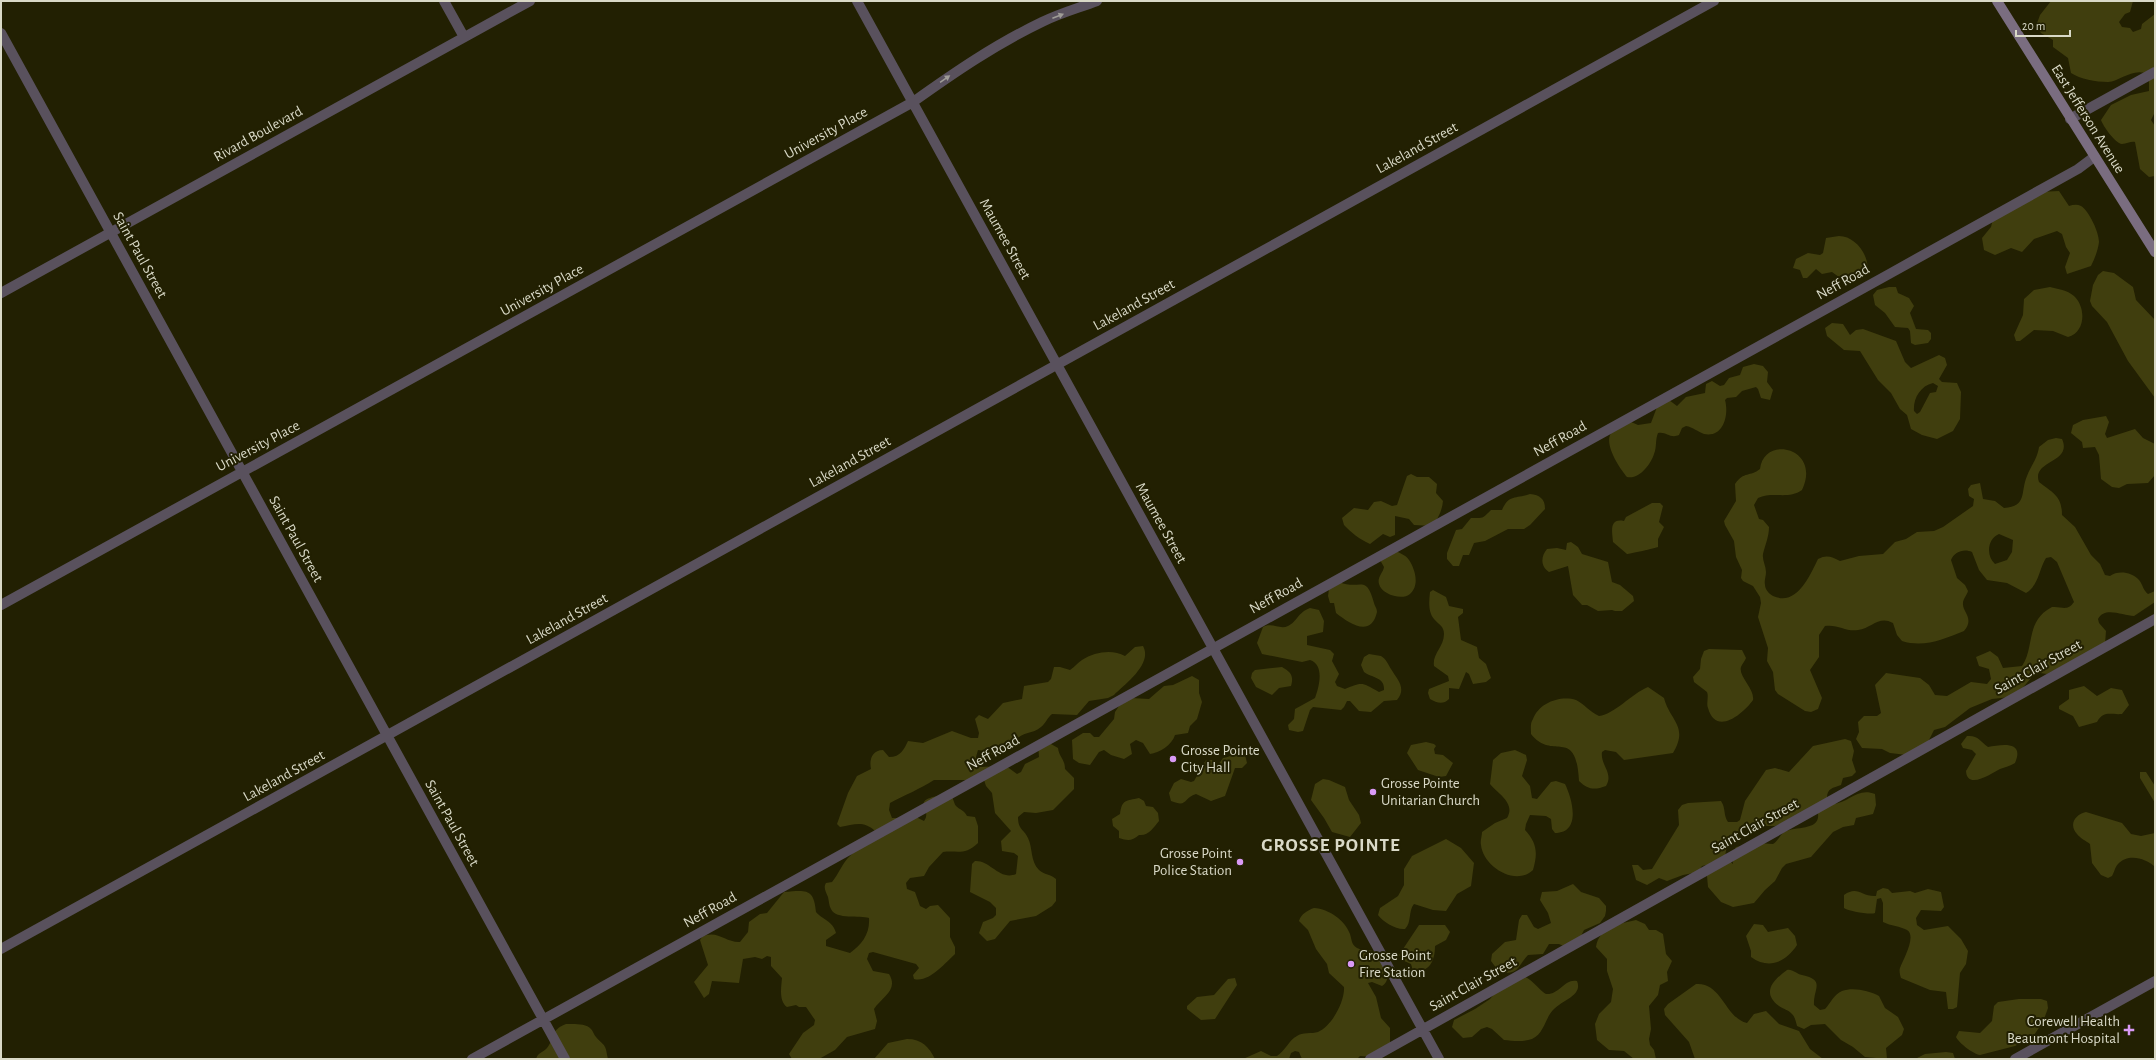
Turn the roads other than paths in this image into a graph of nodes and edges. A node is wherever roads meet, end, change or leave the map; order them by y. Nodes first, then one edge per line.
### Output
1 (444, 1) edge
2 (530, 1) edge
3 (857, 1) edge
4 (1097, 1) edge
5 (1714, 1) edge
6 (1997, 1) edge
7 (1, 33) edge
8 (464, 37) junction
9 (2155, 72) edge
10 (913, 102) junction
11 (2070, 119) junction
12 (2094, 157) junction
13 (111, 233) junction
14 (2155, 252) edge
15 (1, 293) edge
16 (1057, 364) junction
17 (243, 472) junction
18 (1, 605) edge
19 (2155, 619) edge
20 (1213, 648) junction
21 (388, 736) junction
22 (1, 949) edge
23 (2155, 981) edge
24 (543, 1019) junction
25 (1423, 1030) junction
26 (472, 1059) edge
27 (565, 1059) edge
28 (1370, 1059) edge
29 (1440, 1059) edge
30 (2015, 1059) edge

1 - 8 street
2 - 8 street, Rivard Boulevard
3 - 10 street, Maumee Street
10 -> 4 street, University Place
5 - 16 street, Lakeland Street
6 - 11 main road, East Jefferson Avenue
7 - 13 street, Saint Paul Street
8 - 13 street, Rivard Boulevard
9 - 11 street
10 - 16 street, Maumee Street
10 - 17 street, University Place
11 - 12 main road, East Jefferson Avenue
12 - 14 main road, East Jefferson Avenue
12 - 20 street, Neff Road
13 - 15 street, Rivard Boulevard
13 - 17 street, Saint Paul Street
16 - 20 street, Maumee Street
16 - 21 street, Lakeland Street
17 - 18 street, University Place
17 - 21 street, Saint Paul Street
19 - 25 street, Saint Clair Street
20 - 24 street, Neff Road
20 - 25 street, Maumee Street
21 - 22 street, Lakeland Street
21 - 24 street, Saint Paul Street
23 - 30 street
24 - 26 street, Neff Road
24 - 27 street, Saint Paul Street
25 - 28 street, Saint Clair Street
25 - 29 street, Maumee Street

